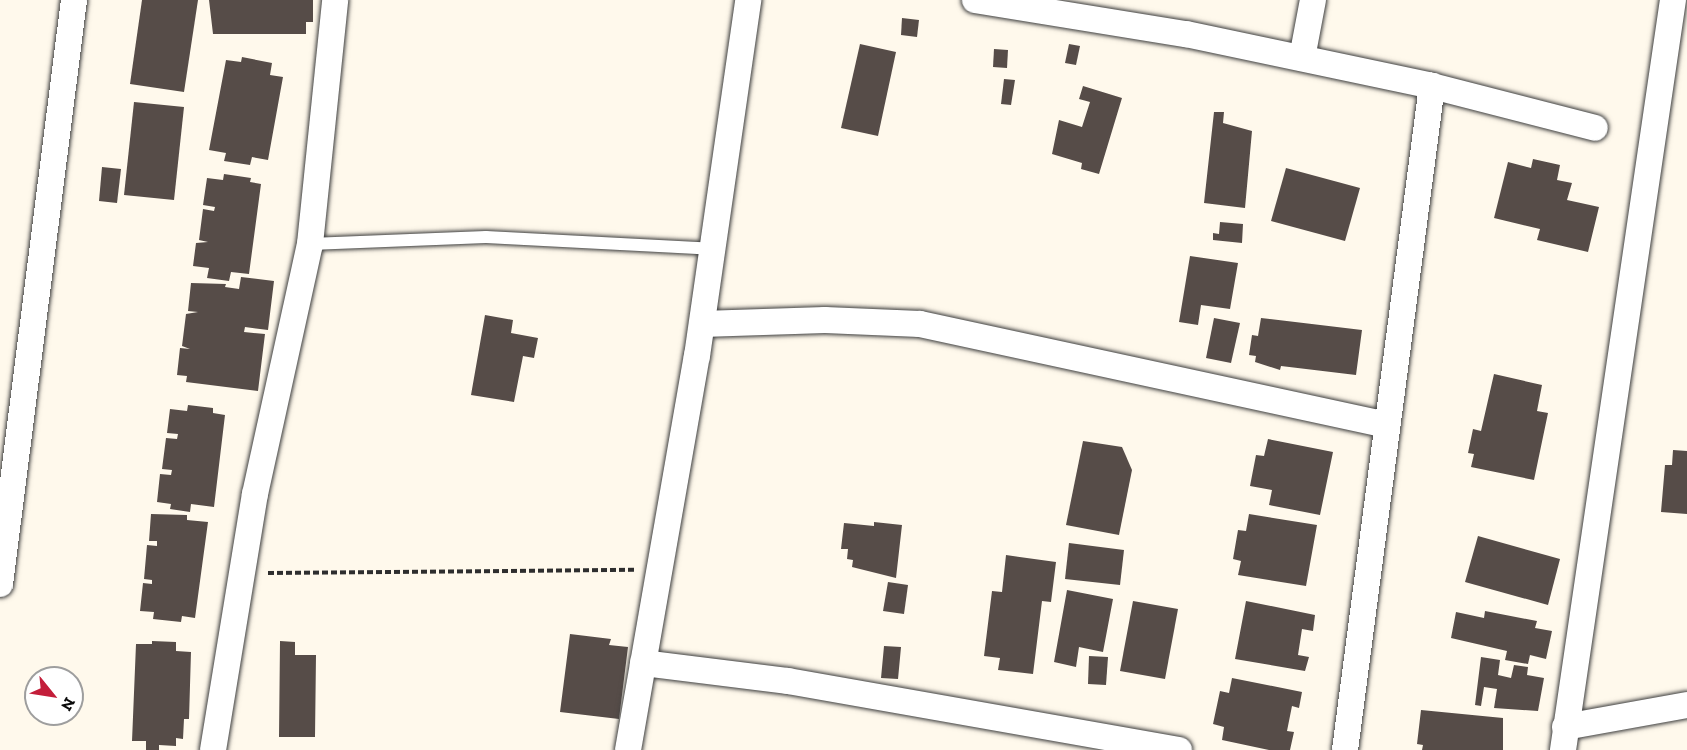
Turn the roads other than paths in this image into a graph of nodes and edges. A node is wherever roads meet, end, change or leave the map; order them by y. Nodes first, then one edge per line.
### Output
1 (74, 0) edge
2 (335, 0) edge
3 (748, 0) edge
4 (975, 0) edge
5 (1313, 0) edge
6 (1673, 0) edge
7 (1302, 58) junction
8 (1432, 86) junction
9 (1595, 128) dead end
10 (310, 244) junction
11 (712, 249) junction
12 (702, 324) junction
13 (1388, 425) junction
14 (0, 584) edge
15 (643, 663) junction
16 (1687, 705) edge
17 (1564, 739) edge
18 (213, 750) edge
19 (628, 750) edge
20 (1179, 750) edge
21 (1345, 750) edge

1 - 14 street
2 - 10 street
3 - 11 street
4 - 7 street
5 - 7 street
6 - 17 street
7 - 8 street
8 - 9 street
8 - 13 street
10 - 11 lane
10 - 18 street
11 - 12 street
12 - 13 street
12 - 15 street
13 - 21 street
15 - 19 street
15 - 20 street
16 - 17 street

